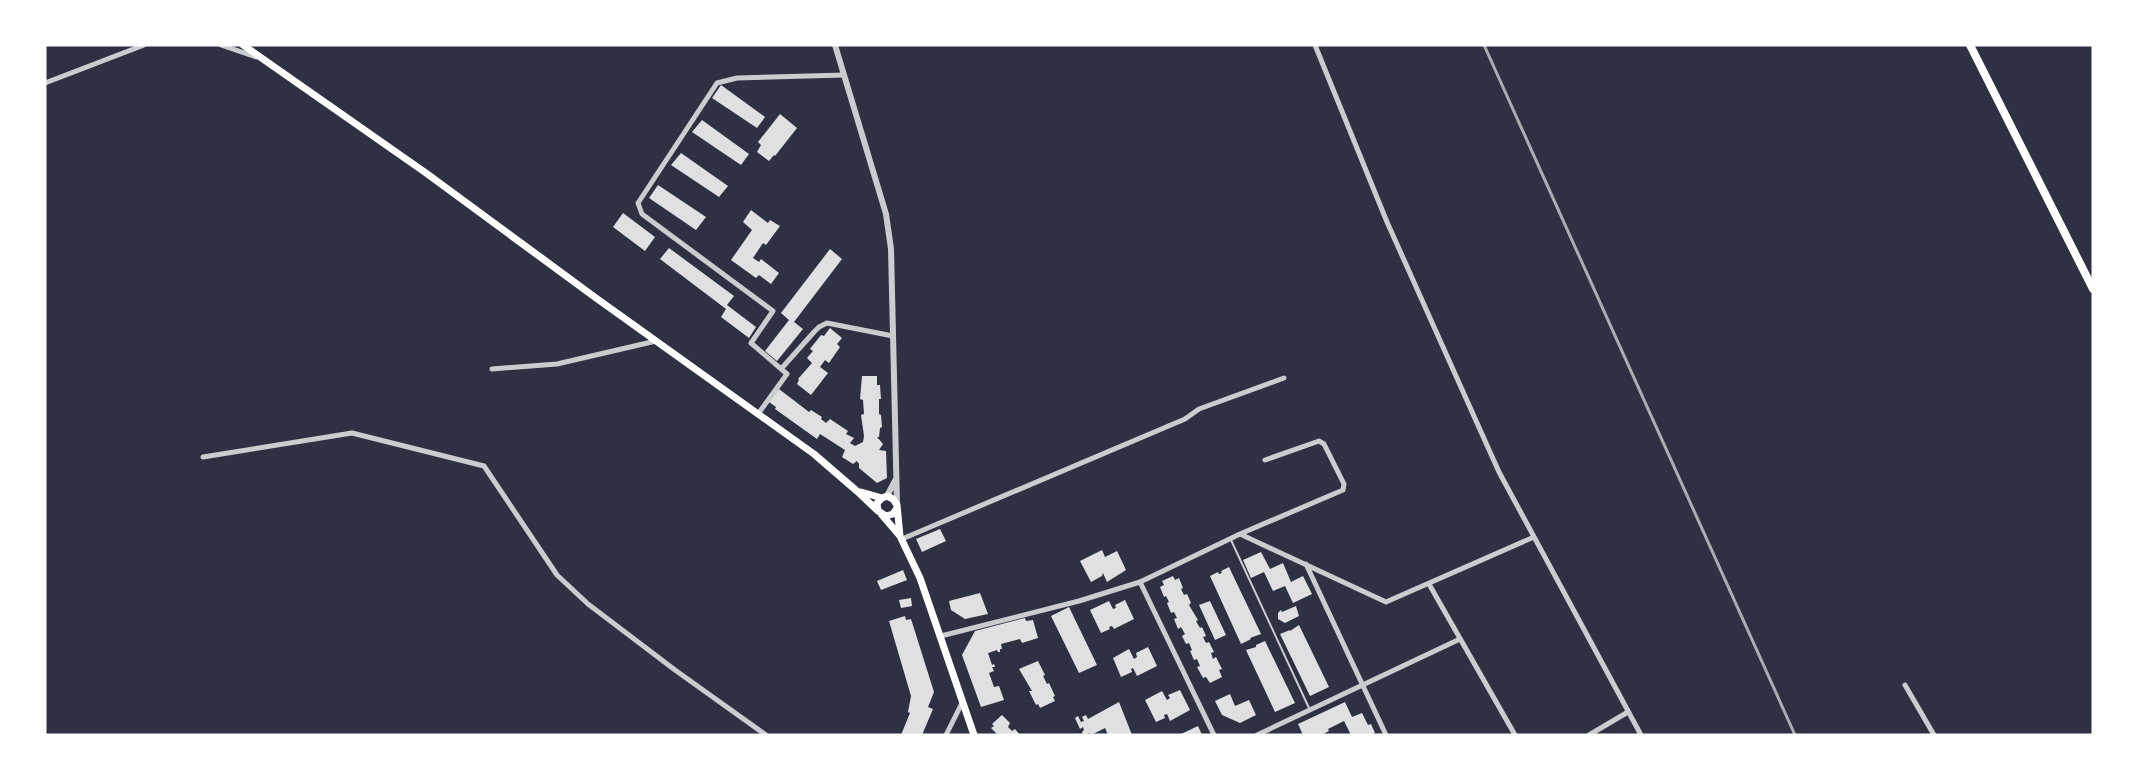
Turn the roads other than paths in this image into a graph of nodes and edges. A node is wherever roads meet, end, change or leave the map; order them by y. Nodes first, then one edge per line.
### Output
1 (144, 45) edge
2 (220, 45) edge
3 (243, 45) edge
4 (835, 45) edge
5 (1315, 45) edge
6 (1970, 45) edge
7 (263, 59) junction
8 (844, 75) junction
9 (45, 83) edge
10 (2093, 290) edge
11 (893, 336) junction
12 (656, 341) junction
13 (492, 369) dead end
14 (782, 369) junction
15 (1284, 378) dead end
16 (758, 414) junction
17 (203, 457) dead end
18 (1265, 460) dead end
19 (896, 478) junction
20 (858, 492) junction
21 (884, 497) junction
22 (897, 506) junction
23 (880, 513) junction
24 (1240, 534) junction
25 (1534, 537) junction
26 (901, 538) junction
27 (1231, 538) junction
28 (1306, 564) junction
29 (1140, 582) junction
30 (1429, 584) junction
31 (941, 636) junction
32 (1460, 639) junction
33 (1905, 685) dead end
34 (1363, 686) junction
35 (962, 703) junction
36 (1310, 711) junction
37 (1628, 712) junction
38 (766, 735) edge
39 (946, 735) edge
40 (974, 735) edge
41 (1214, 735) edge
42 (1257, 735) edge
43 (1386, 735) edge
44 (1515, 735) edge
45 (1589, 735) edge
46 (1641, 735) edge
47 (1934, 735) edge

1 - 9 street
2 - 7 street
3 - 7 main road
4 - 8 street
5 - 25 street
6 - 10 main road
7 - 12 main road
8 - 11 street
8 - 14 street
11 - 14 street
11 - 19 street
12 - 13 street
12 - 16 main road
14 - 16 street
15 - 26 street
16 - 20 main road
17 - 38 street
18 - 24 street
19 - 21 street
19 - 22 street
20 - 21 main road
20 - 23 main road
21 - 22 main road
21 - 23 main road
22 - 23 main road
22 - 26 main road
23 - 26 main road
24 - 27 street
24 - 28 street
25 - 30 street
25 - 37 street
26 - 31 main road
27 - 29 street
27 - 36 lane
28 - 30 street
28 - 34 street
29 - 31 street
29 - 41 street
30 - 32 street
31 - 35 main road
32 - 34 street
32 - 44 street
33 - 47 street
34 - 36 street
34 - 43 street
35 - 39 street
35 - 40 main road
36 - 42 street
37 - 45 street
37 - 46 street

